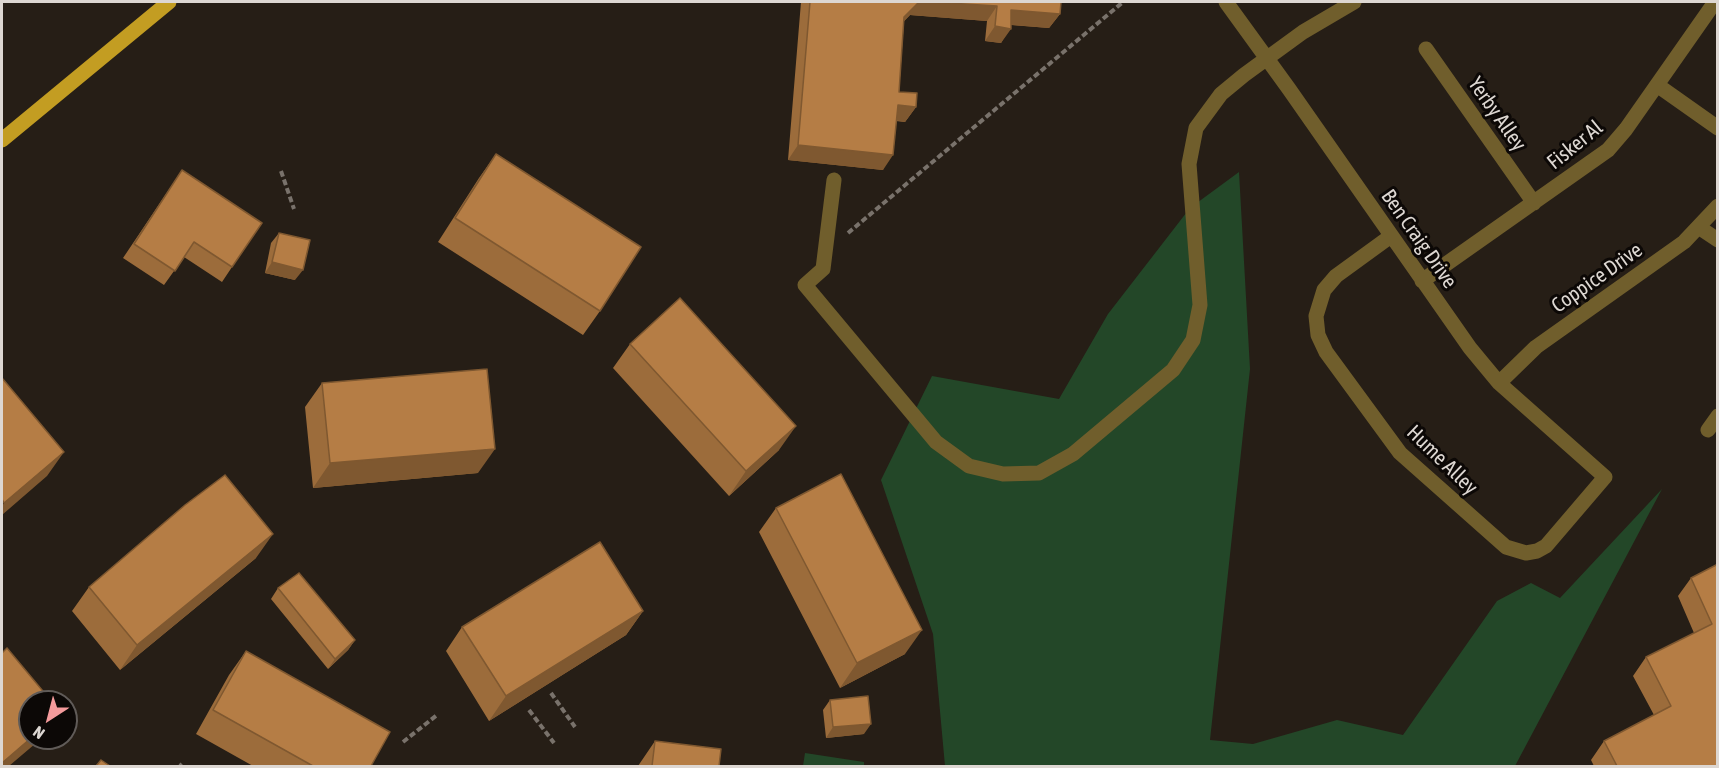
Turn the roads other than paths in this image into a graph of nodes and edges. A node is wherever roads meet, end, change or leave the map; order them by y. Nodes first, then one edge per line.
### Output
1 (169, 2) edge
2 (1226, 2) edge
3 (1354, 2) edge
4 (1715, 2) edge
5 (1426, 50) dead end
6 (1267, 58) junction
7 (1657, 84) junction
8 (1718, 128) edge
9 (2, 140) edge
10 (834, 180) dead end
11 (1534, 202) junction
12 (1718, 206) edge
13 (1700, 228) junction
14 (1391, 236) junction
15 (1718, 240) edge
16 (1422, 281) junction
17 (1499, 383) junction
18 (1718, 416) edge
19 (1708, 430) dead end
20 (1605, 477) joint

1 - 9 main road
2 - 6 street, Ben Craig Drive
3 - 6 street
4 - 7 street, Fisker Al
5 - 11 street, Yerby Alley
6 - 10 street
6 - 14 street, Ben Craig Drive
7 - 8 street
7 - 11 street, Fisker Al
11 - 16 street, Fisker Al
12 - 13 street, Coppice Drive
13 - 15 street
13 - 17 street, Coppice Drive
14 - 16 street, Ben Craig Drive
14 - 20 street, Hume Alley
16 - 17 street, Ben Craig Drive
17 - 20 street, Ben Craig Drive
18 - 19 street

